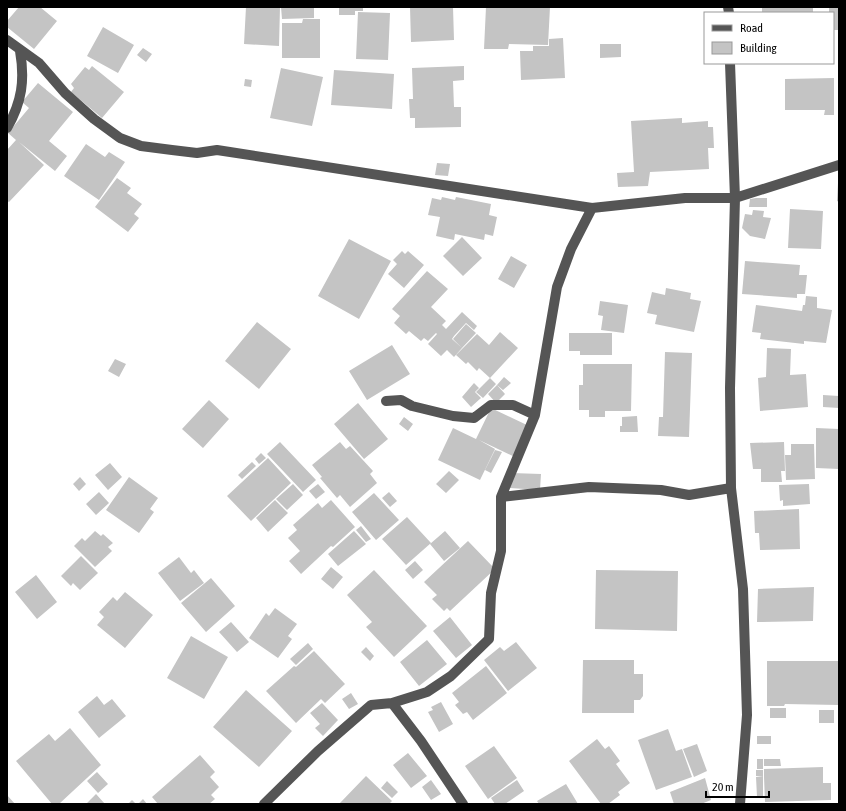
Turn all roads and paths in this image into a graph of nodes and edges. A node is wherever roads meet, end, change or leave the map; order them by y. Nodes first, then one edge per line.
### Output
1 (7, 40) edge
2 (20, 50) junction
3 (730, 64) edge
4 (7, 128) edge
5 (839, 165) edge
6 (735, 198) junction
7 (592, 208) junction
8 (386, 401) dead end
9 (535, 415) junction
10 (731, 488) junction
11 (500, 497) junction
12 (392, 703) junction
13 (264, 804) edge
14 (463, 804) edge
15 (740, 804) edge

1 - 2 street
2 - 4 street
2 - 7 street
3 - 6 street
5 - 6 street
6 - 7 street
6 - 10 street
7 - 9 street
8 - 9 street
9 - 11 street
10 - 11 street
10 - 15 street
11 - 12 street
12 - 13 street
12 - 14 street

